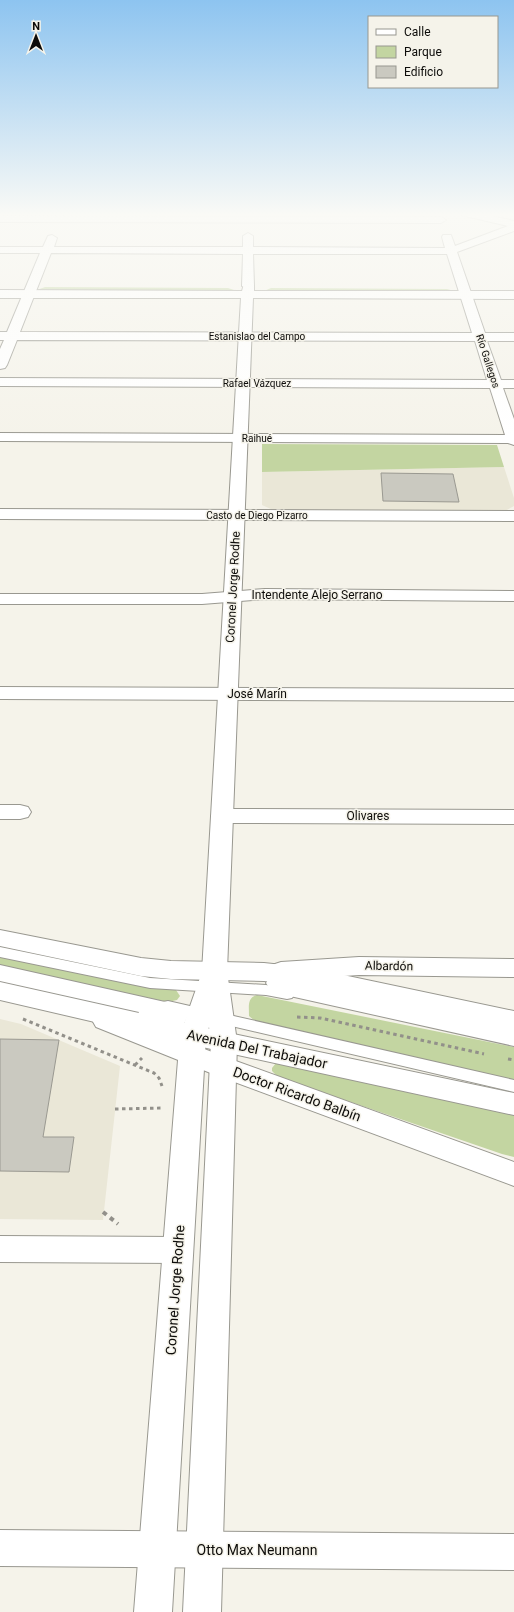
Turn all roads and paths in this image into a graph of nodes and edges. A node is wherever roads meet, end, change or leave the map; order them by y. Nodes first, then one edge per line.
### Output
1 (17, 288) edge
2 (499, 288) edge
3 (30, 290) junction
4 (247, 290) junction
5 (465, 291) junction
6 (0, 294) edge
7 (514, 295) edge
8 (6, 336) edge
9 (245, 336) junction
10 (480, 337) junction
11 (514, 337) edge
12 (0, 365) edge
13 (0, 382) edge
14 (243, 383) junction
15 (495, 384) junction
16 (514, 384) edge
17 (0, 437) edge
18 (240, 438) junction
19 (514, 440) edge
20 (0, 514) edge
21 (236, 515) junction
22 (514, 516) edge
23 (232, 596) junction
24 (514, 596) edge
25 (0, 599) edge
26 (0, 693) edge
27 (228, 694) junction
28 (514, 695) edge
29 (222, 816) junction
30 (514, 817) edge
31 (0, 938) edge
32 (0, 952) edge
33 (514, 968) edge
34 (0, 969) edge
35 (264, 972) junction
36 (0, 974) edge
37 (0, 982) edge
38 (213, 982) junction
39 (0, 991) edge
40 (290, 1016) dead end
41 (20, 1018) dead end
42 (514, 1020) edge
43 (514, 1031) edge
44 (209, 1038) junction
45 (514, 1038) edge
46 (514, 1042) edge
47 (491, 1055) dead end
48 (144, 1056) dead end
49 (506, 1058) dead end
50 (514, 1060) edge
51 (135, 1065) junction
52 (514, 1086) edge
53 (163, 1093) dead end
54 (163, 1101) dead end
55 (514, 1104) edge
56 (115, 1108) dead end
57 (163, 1108) junction
58 (162, 1116) dead end
59 (466, 1156) junction
60 (514, 1166) edge
61 (514, 1174) edge
62 (103, 1212) dead end
63 (120, 1226) dead end
64 (0, 1249) edge
65 (178, 1250) junction
66 (0, 1548) edge
67 (158, 1549) junction
68 (204, 1549) junction
69 (514, 1552) edge
70 (153, 1612) edge
71 (202, 1612) edge

1 - 3 street
2 - 5 street
3 - 4 street
3 - 6 street
3 - 8 street
4 - 5 street
4 - 9 street, Coronel Jorge Rodhe
5 - 7 street
5 - 10 street, Río Gallegos
8 - 9 street, Estanislao del Campo
8 - 12 street
9 - 10 street, Estanislao del Campo
9 - 14 street, Coronel Jorge Rodhe
10 - 11 street, Estanislao del Campo
10 - 15 street, Río Gallegos
13 - 14 street, Rafael Vázquez
14 - 15 street, Rafael Vázquez
14 - 18 street, Coronel Jorge Rodhe
15 - 16 street, Rafael Vázquez
15 - 19 street, Río Gallegos
17 - 18 street, Raihué
18 - 19 street, Raihué
18 - 21 street, Coronel Jorge Rodhe
20 - 21 street, Casto de Diego Pizarro
21 - 22 street, Casto de Diego Pizarro
21 - 23 street, Coronel Jorge Rodhe
23 - 24 street, Intendente Alejo Serrano
23 - 25 street, Intendente Alejo Serrano
23 - 27 street, Coronel Jorge Rodhe
26 - 27 street, José Marín
27 - 28 street, José Marín
27 - 29 street, Coronel Jorge Rodhe
29 - 30 street, Olivares
29 - 38 street, Coronel Jorge Rodhe
31 - 38 street
32 - 38 lane
33 - 35 street, Albardón
34 - 44 lane
35 - 38 street
35 - 42 street
36 - 37 street
38 - 44 street, Coronel Jorge Rodhe
38 - 46 lane
39 - 44 street, Doctor Ricardo Balbín
40 - 47 path
41 - 51 path
43 - 45 street
44 - 52 lane
44 - 55 street, Avenida Del Trabajador
44 - 59 street, Doctor Ricardo Balbín
44 - 65 street, Coronel Jorge Rodhe
44 - 68 street, Coronel Jorge Rodhe
48 - 51 path
49 - 50 path
51 - 53 path
54 - 57 path
56 - 57 path
57 - 58 path
59 - 60 street
59 - 61 street, Doctor Ricardo Balbín
62 - 63 path
64 - 65 street
65 - 67 street, Coronel Jorge Rodhe
66 - 67 street, Otto Max Neumann
67 - 68 street, Otto Max Neumann
67 - 70 street, Coronel Jorge Rodhe
68 - 69 street, Otto Max Neumann
68 - 71 street, Coronel Jorge Rodhe

